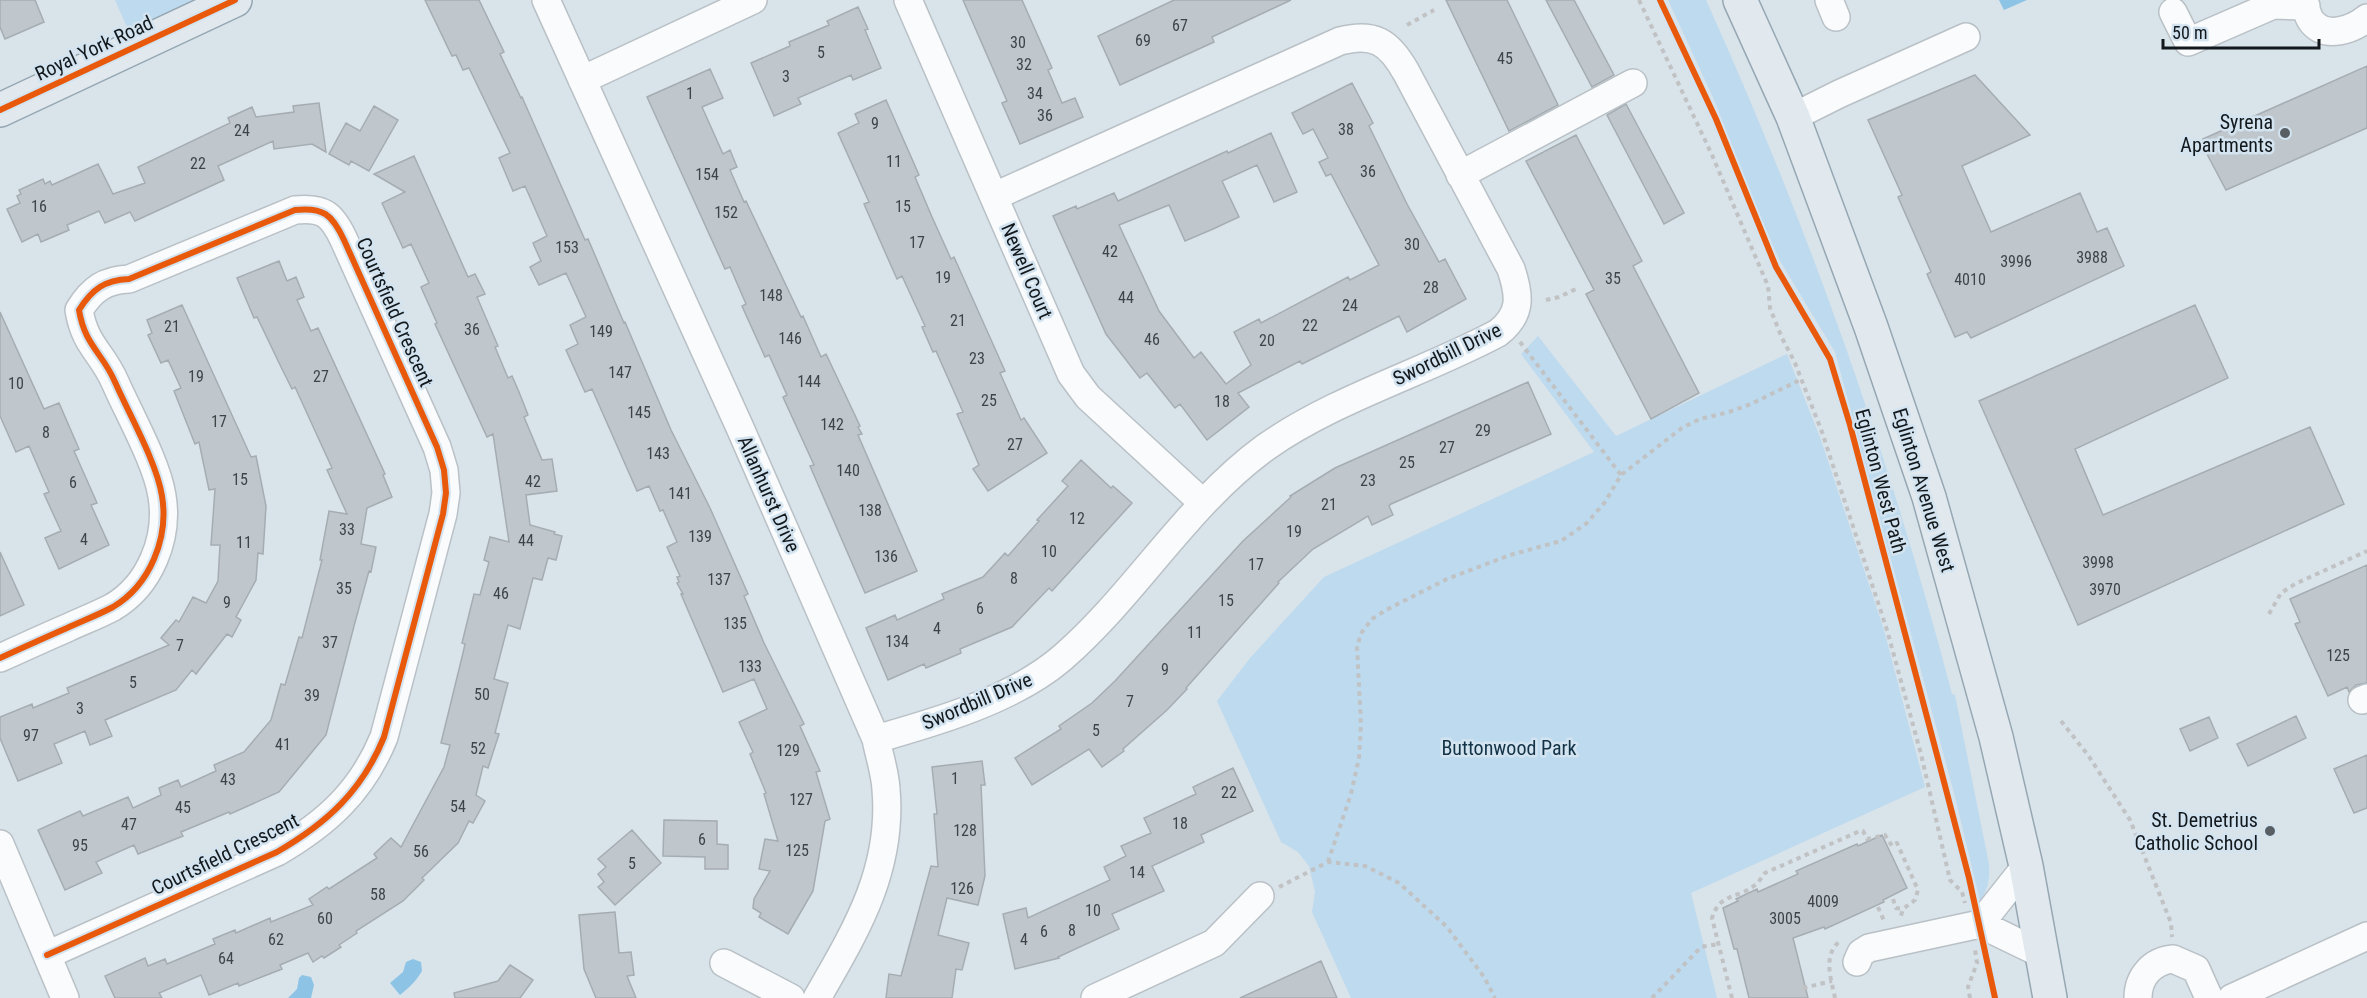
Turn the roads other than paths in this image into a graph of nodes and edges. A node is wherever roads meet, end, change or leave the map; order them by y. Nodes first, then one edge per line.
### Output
1 (235, 0) edge
2 (546, 0) edge
3 (753, 0) edge
4 (908, 0) edge
5 (1740, 0) edge
6 (2305, 2) edge
7 (2240, 9) edge
8 (2173, 12) dead end
9 (2367, 18) edge
10 (1966, 37) dead end
11 (582, 80) junction
12 (1633, 83) dead end
13 (0, 110) edge
14 (1793, 117) junction
15 (1460, 175) junction
16 (995, 196) junction
17 (1203, 502) junction
18 (0, 658) edge
19 (876, 740) junction
20 (0, 844) edge
21 (2026, 866) junction
22 (1260, 896) road end
23 (1980, 924) junction
24 (2367, 936) edge
25 (2042, 954) junction
26 (47, 955) junction
27 (1857, 962) dead end
28 (724, 963) dead end
29 (66, 998) edge
30 (791, 998) edge
31 (817, 998) edge
32 (1095, 998) edge
33 (2050, 998) edge
34 (2138, 998) edge
35 (2209, 998) edge
36 (2232, 998) edge

1 - 13 main road, Royal York Road
2 - 11 street, Allanhurst Drive
3 - 11 street
4 - 16 street, Newell Court
5 - 14 main road, Eglinton Avenue West
6 - 7 street
6 - 9 street
7 - 8 street
10 - 14 street
11 - 19 street, Allanhurst Drive
12 - 15 street
14 - 21 main road, Eglinton Avenue West
15 - 16 street, Swordbill Drive
15 - 17 street, Swordbill Drive
16 - 17 street, Newell Court
17 - 19 street, Swordbill Drive
18 - 26 street, Courtsfield Crescent
19 - 31 street, Allanhurst Drive
20 - 26 street
21 - 23 street
21 - 25 main road, Eglinton Avenue West
22 - 32 street
23 - 25 street
23 - 27 street
24 - 36 street
25 - 33 main road, Eglinton Avenue West
26 - 29 street
28 - 30 street
34 - 35 street

